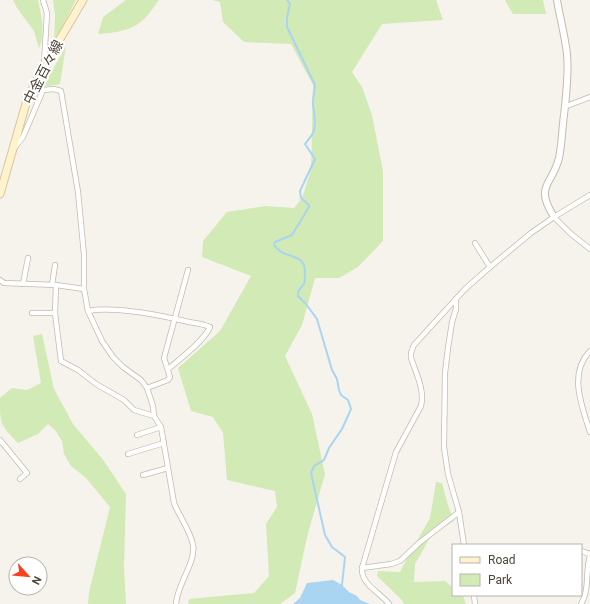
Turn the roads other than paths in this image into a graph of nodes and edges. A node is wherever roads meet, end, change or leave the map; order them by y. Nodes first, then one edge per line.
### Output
1 (44, 0) edge
2 (83, 0) edge
3 (557, 0) edge
4 (44, 66) junction
5 (590, 97) edge
6 (564, 107) junction
7 (12, 152) junction
8 (0, 194) edge
9 (590, 195) edge
10 (554, 217) junction
11 (475, 243) dead end
12 (590, 249) edge
13 (28, 258) dead end
14 (55, 265) dead end
15 (490, 267) junction
16 (188, 270) dead end
17 (0, 280) edge
18 (23, 284) junction
19 (54, 285) junction
20 (84, 289) junction
21 (456, 299) junction
22 (88, 311) junction
23 (56, 313) junction
24 (32, 314) dead end
25 (176, 318) junction
26 (590, 351) edge
27 (168, 369) junction
28 (147, 388) junction
29 (154, 416) junction
30 (161, 428) junction
31 (590, 432) edge
32 (137, 434) dead end
33 (0, 440) edge
34 (164, 443) junction
35 (128, 454) dead end
36 (168, 468) junction
37 (143, 475) dead end
38 (20, 478) dead end
39 (459, 512) junction
40 (464, 544) edge
41 (590, 555) edge
42 (362, 568) junction
43 (176, 604) edge
44 (389, 604) edge
45 (581, 604) edge

1 - 4 street
2 - 4 main road, 中金百々線
3 - 6 street
4 - 7 main road, 中金百々線
5 - 6 street
6 - 10 street
7 - 8 main road, 中金百々線
7 - 20 street
9 - 10 street
10 - 12 street
10 - 15 street
11 - 15 street
13 - 18 street
14 - 19 street
15 - 21 street
16 - 25 street
17 - 18 street
18 - 19 street
19 - 20 street
19 - 23 street
20 - 22 street
21 - 39 street
21 - 42 street
22 - 25 street
22 - 28 street
23 - 24 street
23 - 29 street
25 - 27 street
25 - 27 street
26 - 31 street
27 - 28 street
28 - 29 street
29 - 30 street
30 - 32 street
30 - 34 street
33 - 38 street
34 - 35 street
34 - 36 street
36 - 37 street
36 - 43 street
39 - 40 street
39 - 42 street
41 - 45 street
42 - 44 street

